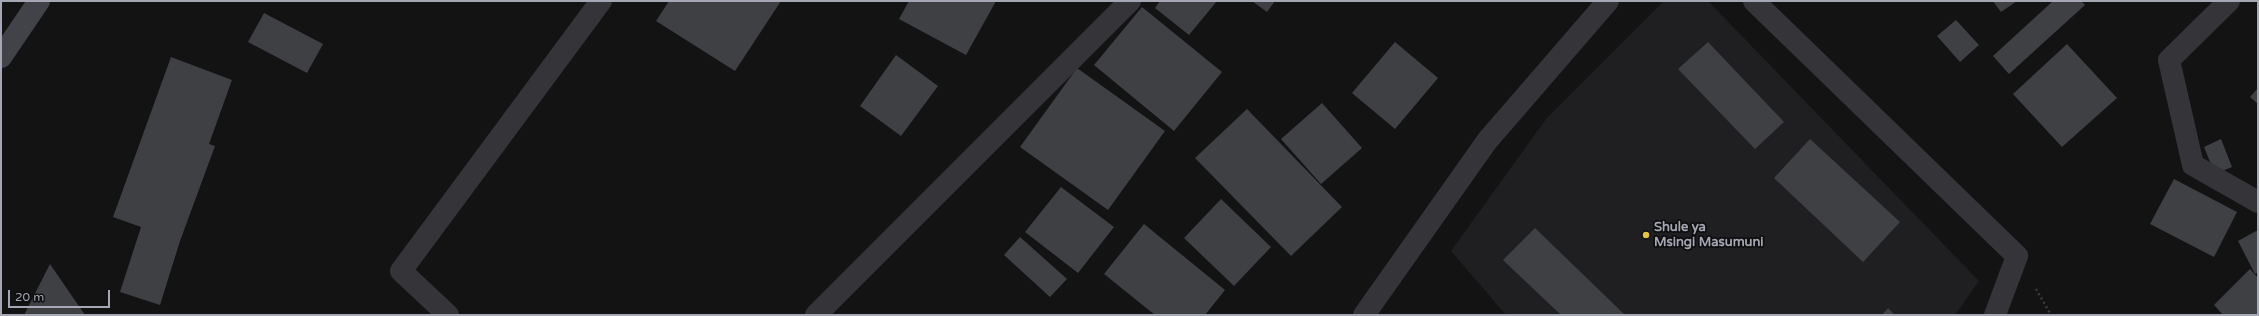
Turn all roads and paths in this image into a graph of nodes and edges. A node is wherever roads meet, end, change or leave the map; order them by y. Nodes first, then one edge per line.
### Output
1 (38, 1) edge
2 (601, 1) edge
3 (1130, 1) edge
4 (1608, 1) edge
5 (1754, 1) edge
6 (2229, 1) edge
7 (1, 57) edge
8 (2258, 202) edge
9 (448, 315) edge
10 (816, 315) edge
11 (1364, 315) edge
12 (1995, 315) edge

1 - 7 main road
2 - 9 street
3 - 10 street
4 - 11 street
5 - 12 street
6 - 8 street

